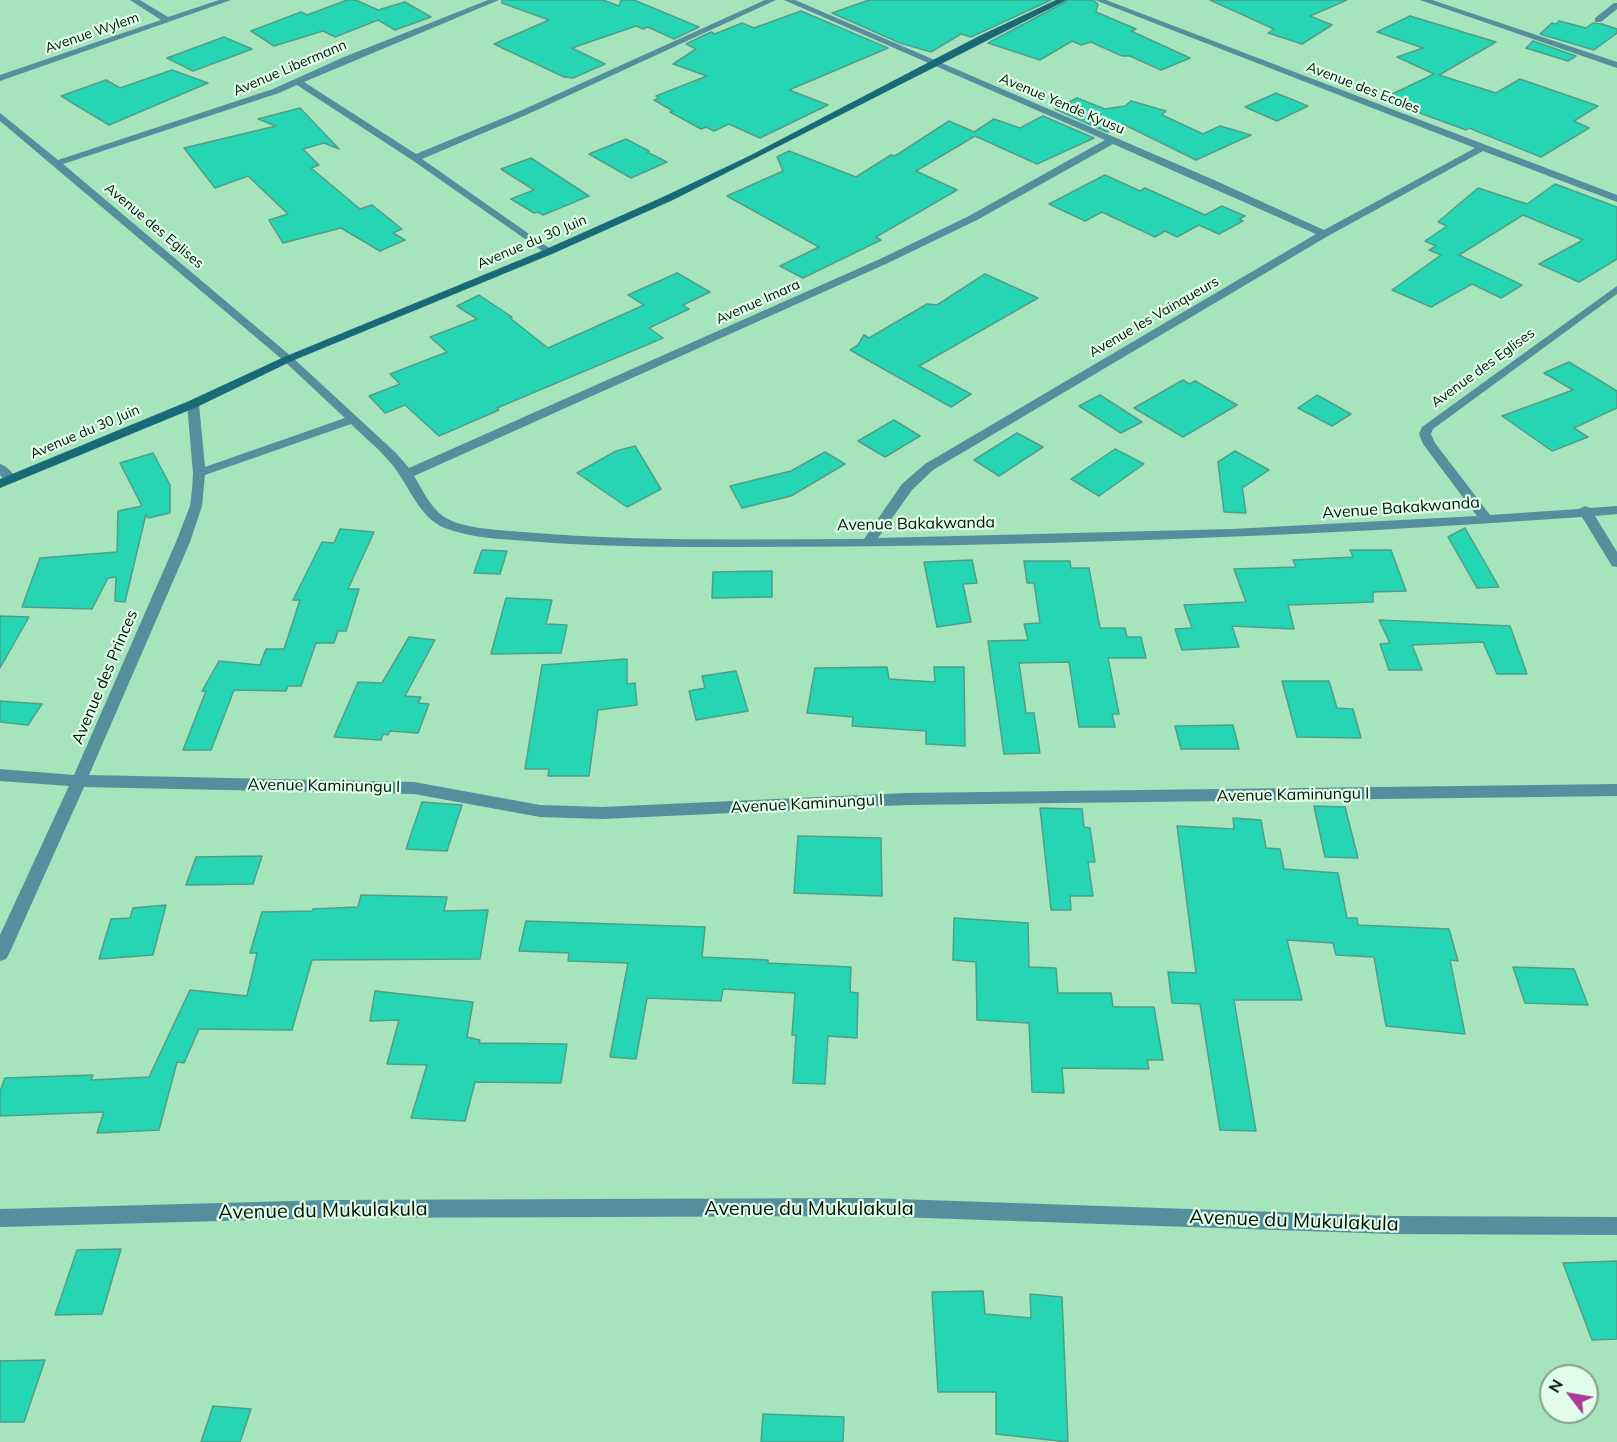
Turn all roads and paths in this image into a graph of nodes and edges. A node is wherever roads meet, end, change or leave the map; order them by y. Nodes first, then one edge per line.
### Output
1 (134, 0) edge
2 (227, 0) edge
3 (495, 0) edge
4 (772, 0) edge
5 (788, 0) edge
6 (1063, 0) edge
7 (1099, 0) edge
8 (1424, 0) edge
9 (1617, 5) edge
10 (1598, 20) dead end
11 (168, 21) junction
12 (932, 64) junction
13 (1617, 65) edge
14 (0, 78) edge
15 (298, 82) junction
16 (0, 116) edge
17 (5, 126) edge
18 (1113, 140) junction
19 (1481, 148) junction
20 (415, 158) junction
21 (58, 163) junction
22 (1617, 199) edge
23 (1324, 234) junction
24 (548, 252) junction
25 (1617, 289) edge
26 (288, 359) junction
27 (193, 404) junction
28 (352, 420) junction
29 (0, 468) edge
30 (200, 472) junction
31 (407, 474) junction
32 (6, 482) edge
33 (1585, 510) junction
34 (1617, 510) edge
35 (1486, 519) junction
36 (868, 543) junction
37 (1617, 563) edge
38 (0, 775) edge
39 (79, 781) junction
40 (1617, 790) edge
41 (0, 954) edge
42 (0, 1218) edge
43 (1617, 1226) edge

1 - 11 street
2 - 11 street, Avenue Wylem
3 - 15 street, Avenue Libermann
4 - 20 street
5 - 12 street, Avenue Yende Kyusu
6 - 12 street, Avenue du 30 Juin
7 - 19 street, Avenue des Ecoles
8 - 13 street
9 - 10 street
11 - 14 street, Avenue Wylem
12 - 18 street, Avenue Yende Kyusu
12 - 24 street, Avenue du 30 Juin
15 - 20 street
15 - 21 street, Avenue Libermann
16 - 17 street, Avenue des Eglises
17 - 21 street, Avenue des Eglises
18 - 23 street, Avenue Yende Kyusu
18 - 31 street, Avenue Imara
19 - 22 street, Avenue des Ecoles
19 - 23 street, Avenue les Vainqueurs
20 - 24 street
21 - 26 street, Avenue des Eglises
23 - 36 street, Avenue les Vainqueurs
24 - 26 street, Avenue du 30 Juin
25 - 35 street, Avenue des Eglises
26 - 27 street, Avenue du 30 Juin
26 - 28 street, Avenue Bakakwanda
27 - 30 street, Avenue des Princes
27 - 32 street, Avenue du 30 Juin
28 - 30 street
28 - 31 street, Avenue Bakakwanda
29 - 32 street
30 - 39 street, Avenue des Princes
31 - 36 street, Avenue Bakakwanda
33 - 34 street, Avenue Bakakwanda
33 - 35 street, Avenue Bakakwanda
33 - 37 street
35 - 36 street, Avenue Bakakwanda
38 - 39 street, Avenue Kaminungu I
39 - 40 street, Avenue Kaminungu I
39 - 41 street, Avenue des Princes
42 - 43 street, Avenue du Mukulakula

